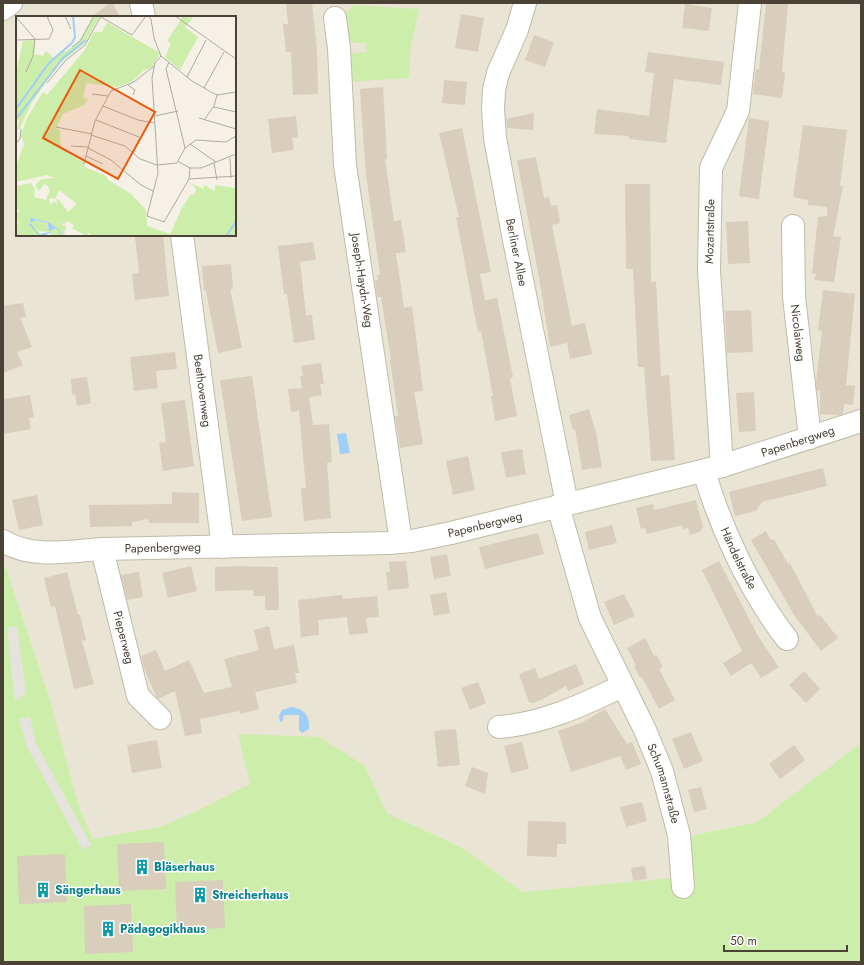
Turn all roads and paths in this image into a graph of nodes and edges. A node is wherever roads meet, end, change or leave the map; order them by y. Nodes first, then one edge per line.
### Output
1 (11, 3) edge
2 (141, 3) edge
3 (525, 3) edge
4 (750, 3) edge
5 (3, 9) edge
6 (144, 16) edge
7 (335, 18) dead end
8 (793, 226) dead end
9 (182, 236) edge
10 (861, 421) edge
11 (810, 438) junction
12 (713, 469) junction
13 (563, 505) junction
14 (3, 542) edge
15 (401, 542) junction
16 (223, 547) junction
17 (102, 550) junction
18 (787, 639) dead end
19 (622, 686) junction
20 (160, 718) dead end
21 (499, 727) dead end
22 (684, 887) dead end

1 - 5 street
2 - 6 street
3 - 13 street, Berliner Allee
4 - 12 street, Mozartstraße
7 - 15 street, Joseph-Haydn-Weg
8 - 11 street, Nicolaiweg
9 - 16 street, Beethovenweg
10 - 11 street, Papenbergweg
11 - 12 street, Papenbergweg
12 - 13 street, Papenbergweg
12 - 18 street, Händelstraße
13 - 15 street, Papenbergweg
13 - 19 street, Schumannstraße
14 - 17 street, Papenbergweg
15 - 16 street, Papenbergweg
16 - 17 street, Papenbergweg
17 - 20 street, Pieperweg
19 - 21 street
19 - 22 street, Schumannstraße

